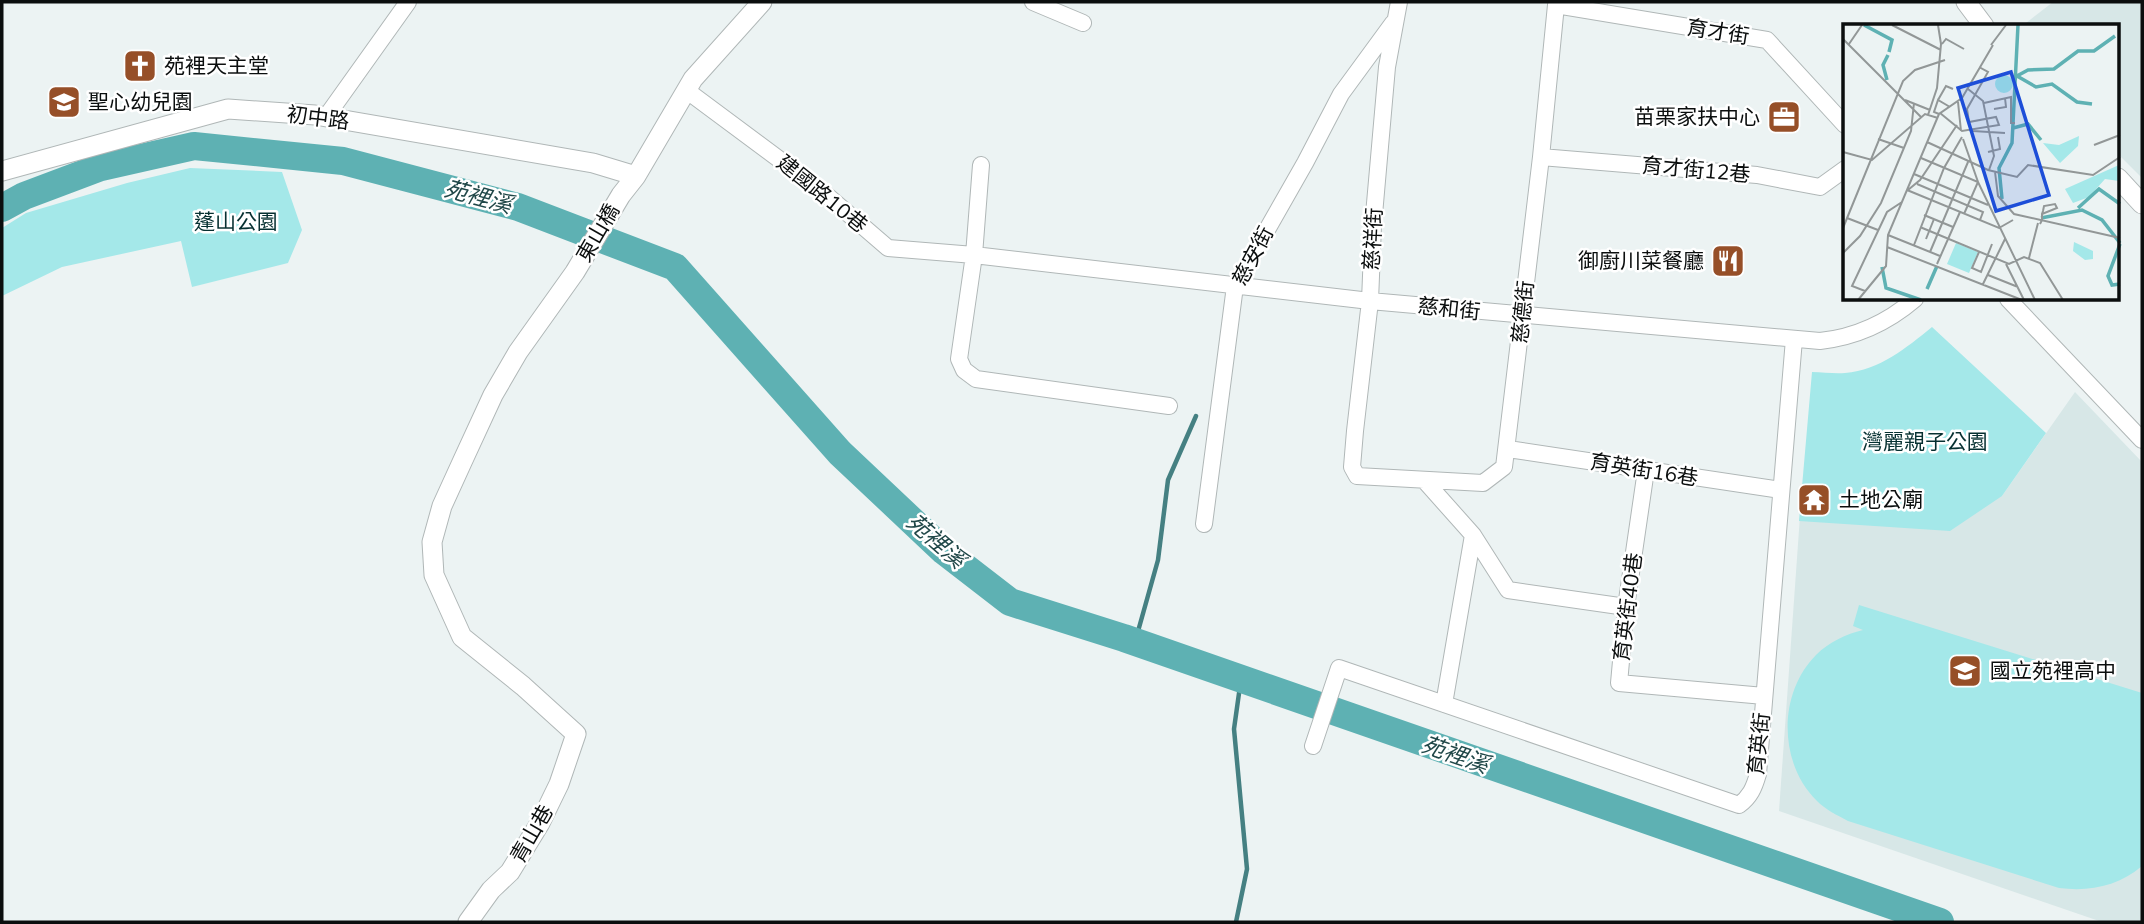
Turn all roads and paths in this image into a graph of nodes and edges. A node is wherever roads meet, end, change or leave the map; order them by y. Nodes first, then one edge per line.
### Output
1 (408, 2) edge
2 (762, 2) edge
3 (1033, 2) edge
4 (1399, 2) edge
5 (1966, 2) edge
6 (1556, 5) joint
7 (1395, 21) junction
8 (1083, 23) dead end
9 (1982, 24) edge
10 (690, 84) junction
11 (327, 117) junction
12 (1843, 123) edge
13 (1541, 157) junction
14 (981, 165) dead end
15 (1843, 170) edge
16 (2, 171) edge
17 (636, 176) junction
18 (2120, 180) edge
19 (2142, 204) edge
20 (974, 255) junction
21 (1235, 286) junction
22 (1370, 301) junction
23 (1912, 301) edge
24 (2010, 301) edge
25 (1522, 316) junction
26 (1794, 339) junction
27 (1169, 406) dead end
28 (2142, 440) edge
29 (1508, 449) junction
30 (1646, 470) junction
31 (1357, 476) joint
32 (1424, 480) junction
33 (1781, 490) junction
34 (1204, 524) dead end
35 (1473, 535) junction
36 (1626, 607) junction
37 (1764, 695) junction
38 (1444, 704) junction
39 (576, 734) joint
40 (1313, 746) dead end
41 (468, 922) edge

1 - 11 street
2 - 10 street, 東山橋
3 - 8 street
4 - 7 street, 慈祥街
5 - 9 street
6 - 12 street, 育才街
6 - 13 street, 慈德街
7 - 21 street, 慈安街
7 - 22 street, 慈祥街
10 - 17 street, 東山橋
10 - 20 street, 建國路10巷
11 - 16 street, 初中路
11 - 17 street, 初中路
13 - 15 street, 育才街12巷
13 - 25 street, 慈德街
14 - 20 street
17 - 39 street, 東山橋
18 - 19 street
20 - 21 street, 慈和街
20 - 27 street
21 - 22 street, 慈和街
21 - 34 street, 慈安街
22 - 25 street, 慈和街
22 - 31 street, 慈祥街
23 - 26 street, 慈和街
24 - 28 street
25 - 26 street, 慈和街
25 - 29 street, 慈德街
26 - 33 street, 育英街
29 - 30 street, 育英街16巷
29 - 32 street, 慈德街
30 - 33 street, 育英街16巷
30 - 36 street, 育英街40巷
31 - 32 street, 慈德街
32 - 35 street
33 - 37 street, 育英街
35 - 36 street
35 - 38 street
36 - 37 street, 育英街40巷
37 - 38 street, 育英街
38 - 40 street, 育英街
39 - 41 street, 青山巷

